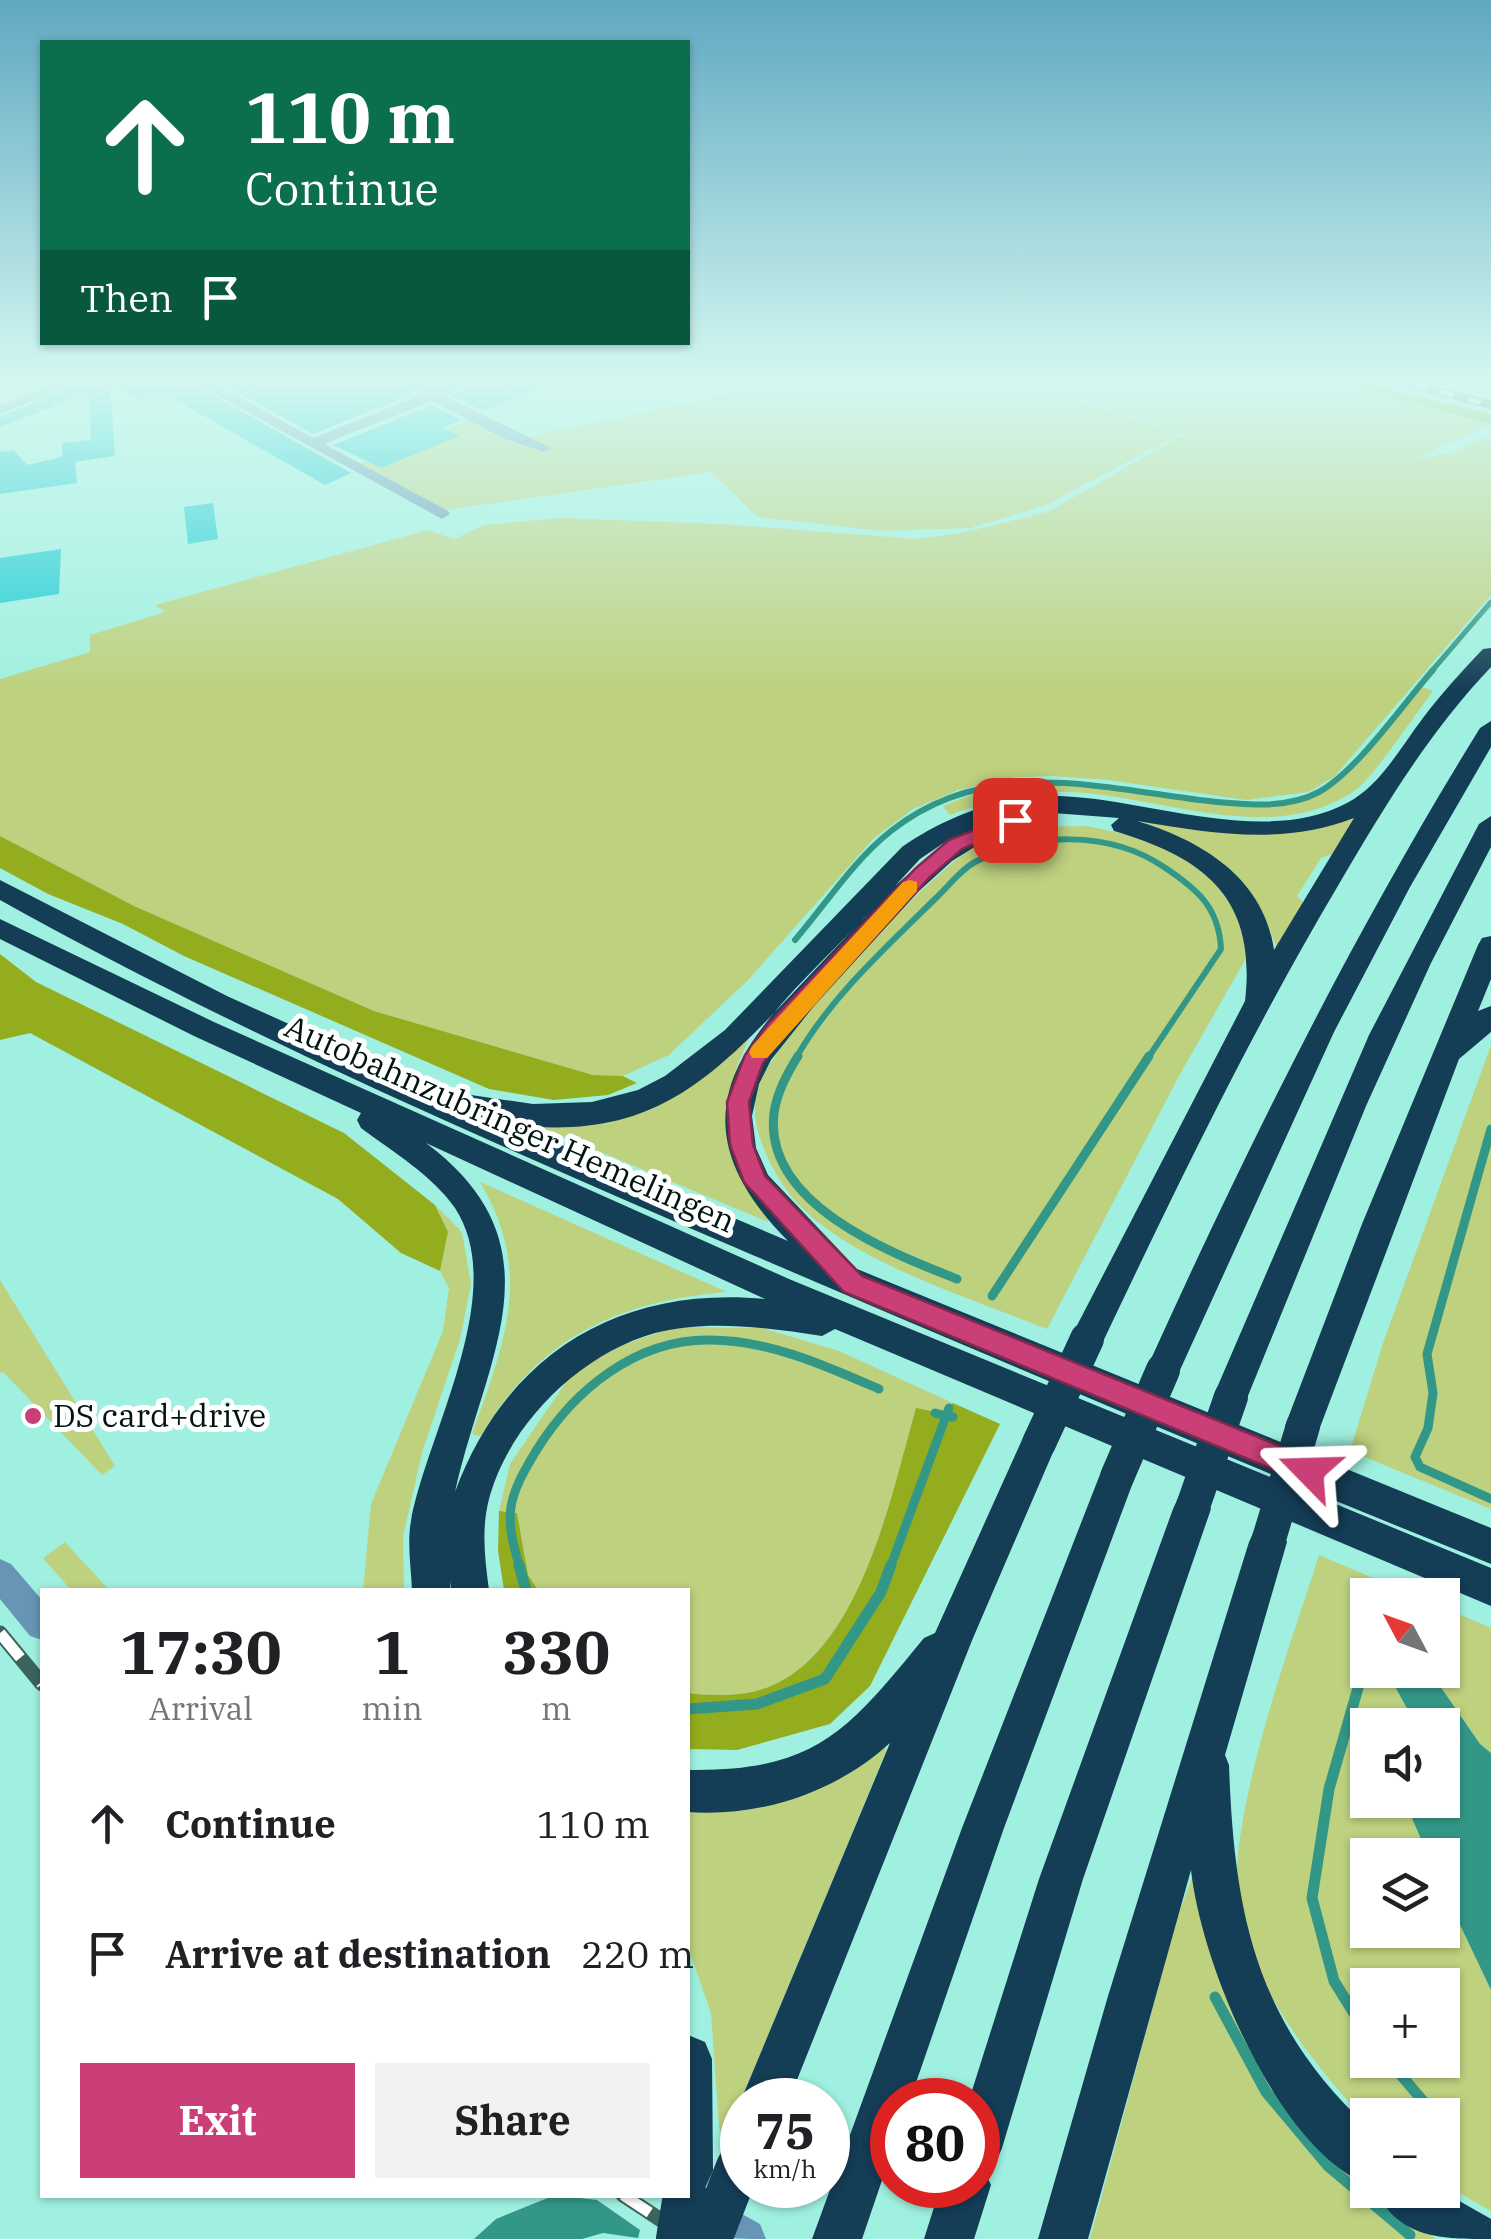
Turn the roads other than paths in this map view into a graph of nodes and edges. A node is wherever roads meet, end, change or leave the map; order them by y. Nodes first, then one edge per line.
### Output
1 (385, 482) edge
2 (442, 514) dead end
3 (1491, 654) edge
4 (1491, 728) edge
5 (1390, 782) junction
6 (1491, 824) edge
7 (0, 889) edge
8 (0, 928) edge
9 (1491, 944) edge
10 (1259, 1001) junction
11 (1491, 1016) edge
12 (1444, 1056) junction
13 (330, 1087) junction
14 (404, 1091) junction
15 (853, 1284) junction
16 (860, 1326) junction
17 (1491, 1546) edge
18 (0, 1575) edge
19 (1491, 1586) edge
20 (431, 1588) edge
21 (470, 1588) edge
22 (40, 1622) edge
23 (956, 1631) junction
24 (1208, 1736) junction
25 (690, 1790) edge
26 (774, 2078) edge
27 (1000, 2078) edge
28 (1350, 2146) edge
29 (678, 2198) edge
30 (685, 2198) edge
31 (722, 2208) edge
32 (959, 2208) edge
33 (1423, 2208) edge
34 (838, 2235) edge
35 (678, 2239) edge
36 (710, 2239) edge
37 (745, 2239) edge
38 (949, 2239) edge
39 (1063, 2239) edge
40 (1477, 2239) edge

1 - 2 street
3 - 5 highway
4 - 34 highway, bridge
5 - 10 highway
5 - 14 highway
6 - 27 highway, bridge
7 - 14 highway, Autobahnzubringer Hemelingen
8 - 13 highway, Autobahnzubringer Hemelingen
9 - 12 highway
10 - 15 highway
10 - 23 highway, bridge
11 - 12 highway
12 - 24 highway, bridge
13 - 16 highway, Autobahnzubringer Hemelingen
13 - 20 highway
14 - 15 highway, Autobahnzubringer Hemelingen
15 - 17 highway, Autobahnzubringer Hemelingen
16 - 19 highway, Autobahnzubringer Hemelingen
16 - 21 highway
18 - 22 street
23 - 25 highway
23 - 26 highway
24 - 28 highway
24 - 39 highway
29 - 37 street
30 - 35 highway, bridge
31 - 36 highway, bridge
32 - 38 highway
33 - 40 highway

